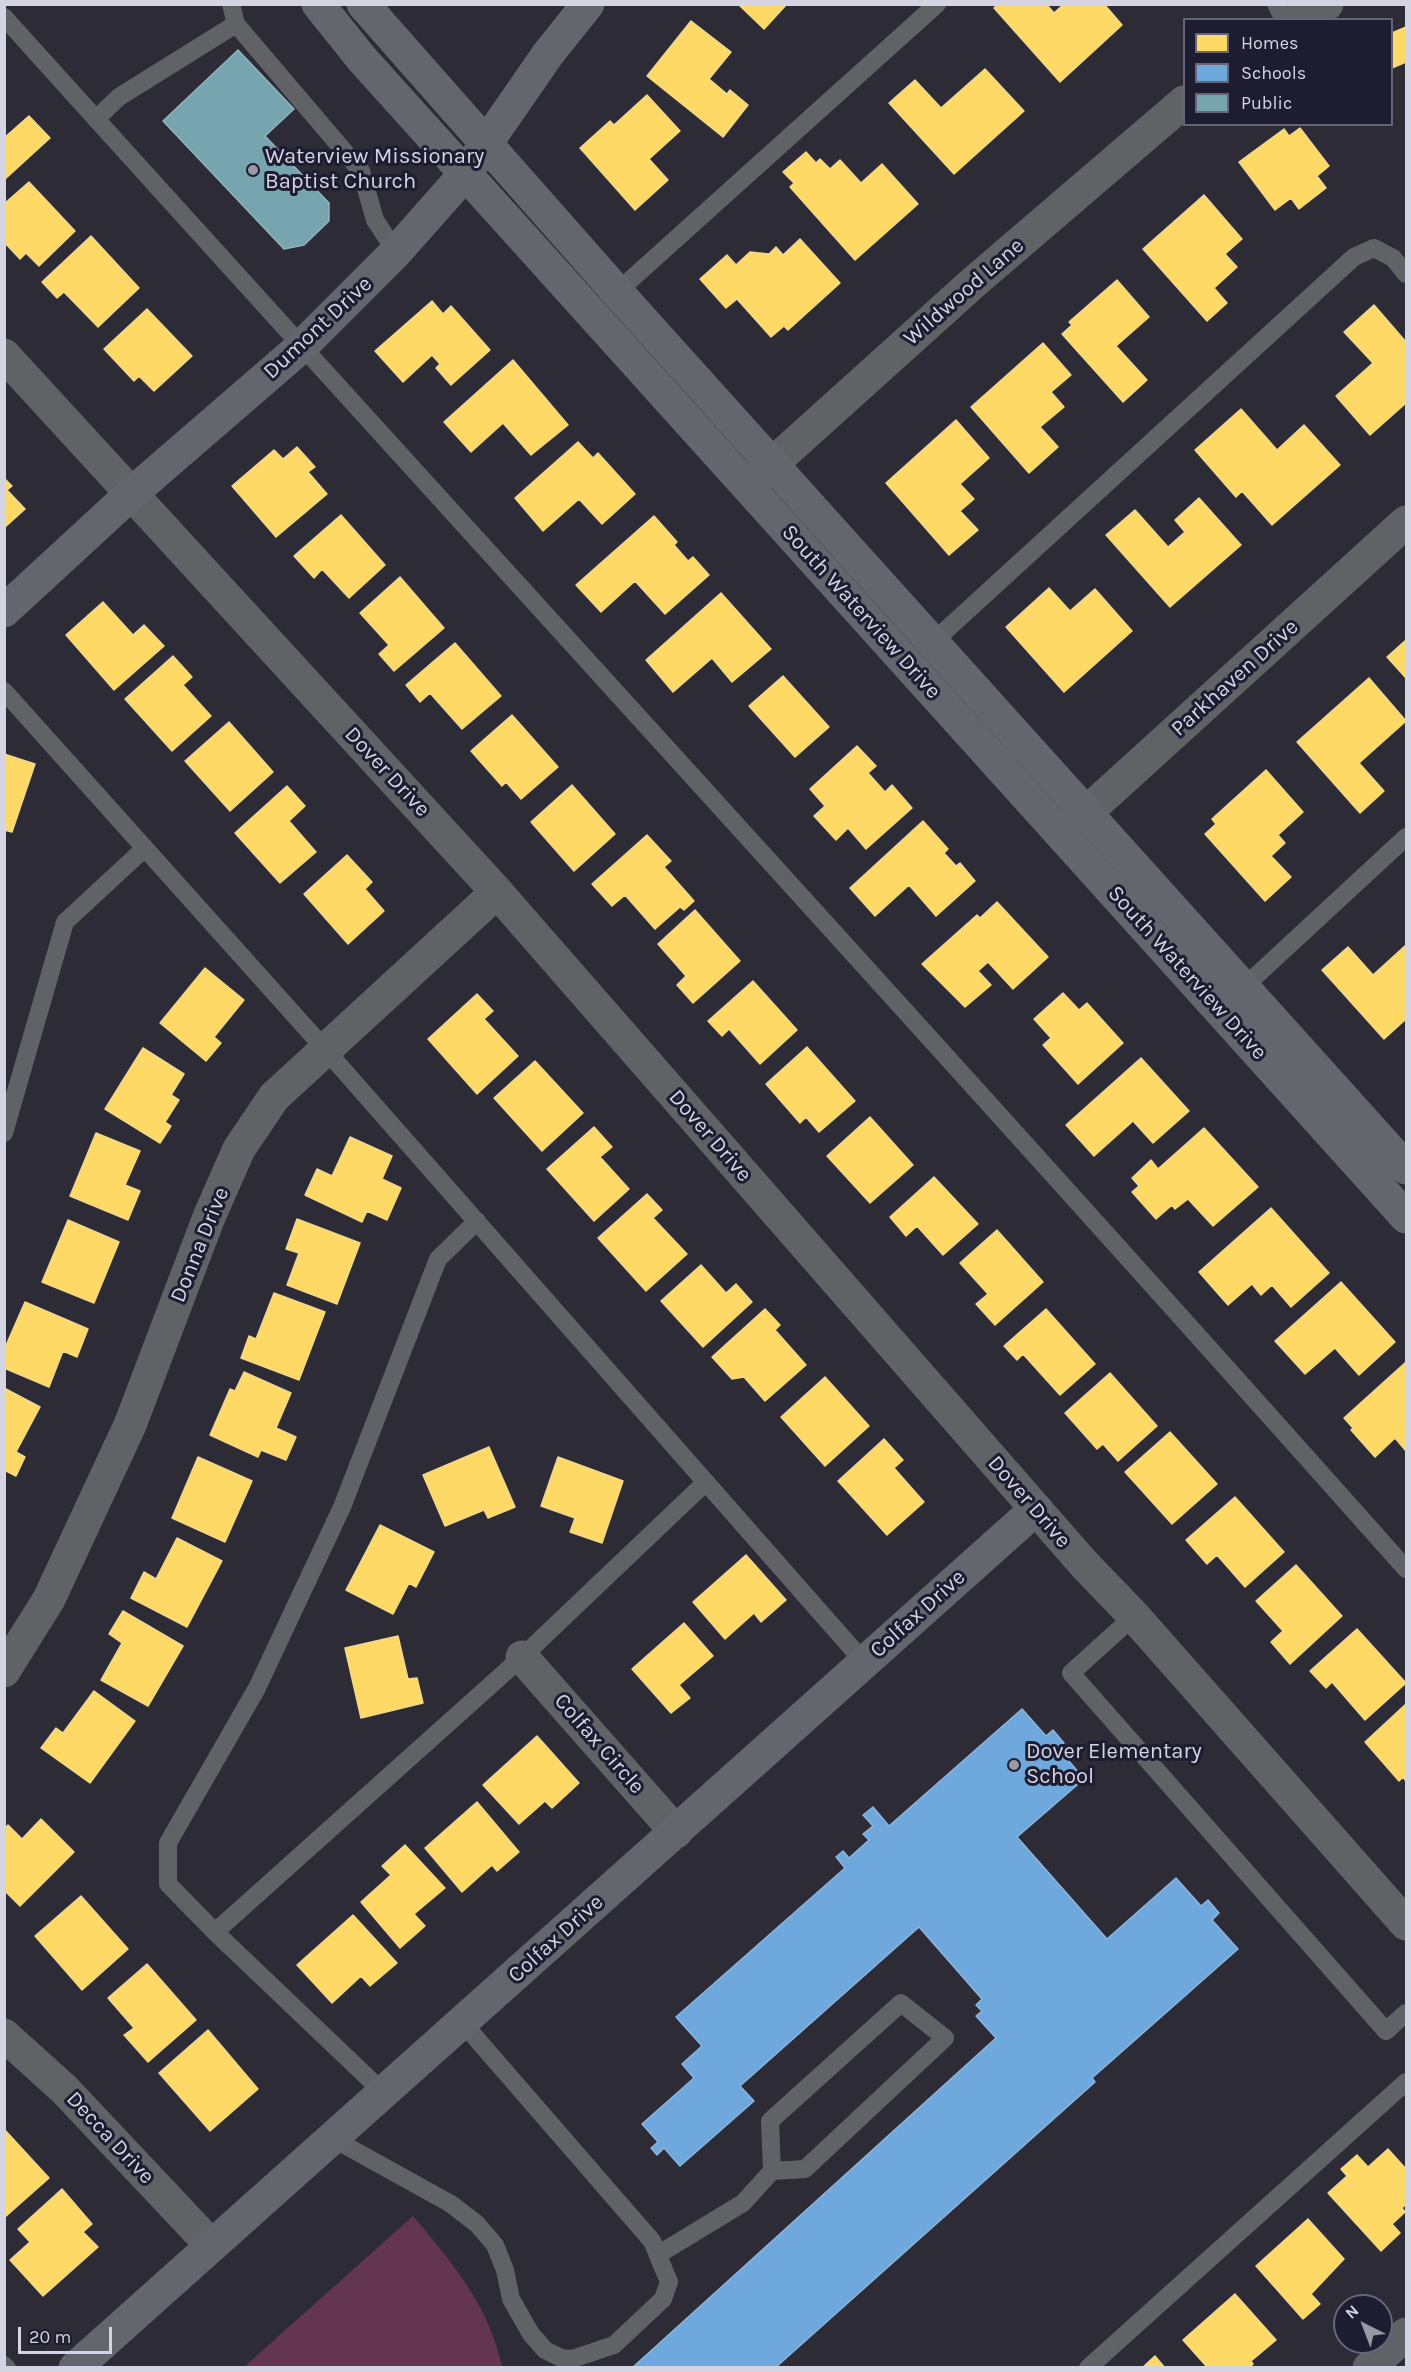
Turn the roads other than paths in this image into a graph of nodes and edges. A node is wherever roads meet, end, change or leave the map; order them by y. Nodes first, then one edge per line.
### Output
1 (231, 4) edge
2 (318, 4) edge
3 (363, 4) edge
4 (588, 4) edge
5 (937, 4) edge
6 (1276, 4) edge
7 (1327, 4) edge
8 (4, 17) edge
9 (1283, 18) edge
10 (1301, 18) edge
11 (236, 24) junction
12 (1183, 104) edge
13 (96, 119) junction
14 (486, 144) junction
15 (465, 174) junction
16 (396, 252) junction
17 (1407, 274) edge
18 (617, 292) junction
19 (301, 347) junction
20 (4, 355) edge
21 (773, 463) junction
22 (747, 486) junction
23 (131, 494) junction
24 (1407, 522) edge
25 (4, 611) edge
26 (934, 641) junction
27 (4, 691) edge
28 (1088, 811) junction
29 (1063, 834) junction
30 (1407, 837) edge
31 (145, 848) junction
32 (497, 892) junction
33 (1245, 986) junction
34 (324, 1048) junction
35 (4, 1133) edge
36 (1404, 1159) edge
37 (1374, 1181) junction
38 (1407, 1218) edge
39 (477, 1221) junction
40 (706, 1482) junction
41 (1036, 1509) junction
42 (1407, 1569) edge
43 (1134, 1616) junction
44 (522, 1657) junction
45 (864, 1662) junction
46 (4, 1671) edge
47 (676, 1832) junction
48 (1407, 1924) edge
49 (215, 1932) junction
50 (1407, 2013) edge
51 (462, 2022) junction
52 (4, 2035) edge
53 (1407, 2082) edge
54 (384, 2093) junction
55 (332, 2138) junction
56 (772, 2171) junction
57 (211, 2245) junction
58 (659, 2254) junction
59 (1407, 2334) edge
60 (561, 2363) edge
61 (75, 2367) edge
62 (1088, 2367) edge
63 (1369, 2367) edge

1 - 11 lane
2 - 15 street, South Waterview Drive
3 - 14 street, South Waterview Drive
4 - 14 street, Dumont Drive
5 - 18 lane
6 - 9 lane
7 - 10 street
8 - 13 lane
11 - 13 lane
11 - 16 lane
12 - 21 street, Wildwood Lane
13 - 19 lane
14 - 15 street, Dumont Drive
14 - 18 street, South Waterview Drive
15 - 16 street, Dumont Drive
15 - 22 street, South Waterview Drive
16 - 19 street, Dumont Drive
17 - 26 lane
18 - 21 street, South Waterview Drive
19 - 23 street, Dumont Drive
19 - 42 lane
20 - 23 street, Dover Drive
21 - 22 street, Wildwood Lane
21 - 26 street, South Waterview Drive
22 - 29 street, South Waterview Drive
23 - 25 street, Dumont Drive
23 - 32 street, Dover Drive
24 - 28 street, Parkhaven Drive
26 - 28 street, South Waterview Drive
27 - 31 lane
28 - 29 street, Parkhaven Drive
28 - 33 street, South Waterview Drive
29 - 37 street, South Waterview Drive
30 - 33 lane
31 - 34 lane
31 - 35 lane
32 - 34 street, Donna Drive
32 - 41 street, Dover Drive
33 - 36 street, South Waterview Drive
34 - 39 lane
34 - 46 street, Donna Drive
36 - 37 street
37 - 38 street, South Waterview Drive
39 - 40 lane
39 - 49 lane
40 - 44 lane
40 - 45 lane
41 - 43 street, Dover Drive
41 - 45 street, Colfax Drive
43 - 48 street, Dover Drive
43 - 50 lane
44 - 47 street, Colfax Circle
44 - 49 lane
45 - 47 street, Colfax Drive
47 - 51 street, Colfax Drive
49 - 54 lane
51 - 54 street, Colfax Drive
51 - 58 lane
52 - 57 street, Decca Drive
53 - 62 lane
54 - 55 street, Colfax Drive
55 - 57 street, Colfax Drive
55 - 60 lane
56 - 56 lane
56 - 58 lane
57 - 61 street, Colfax Drive
58 - 60 lane
59 - 63 street

